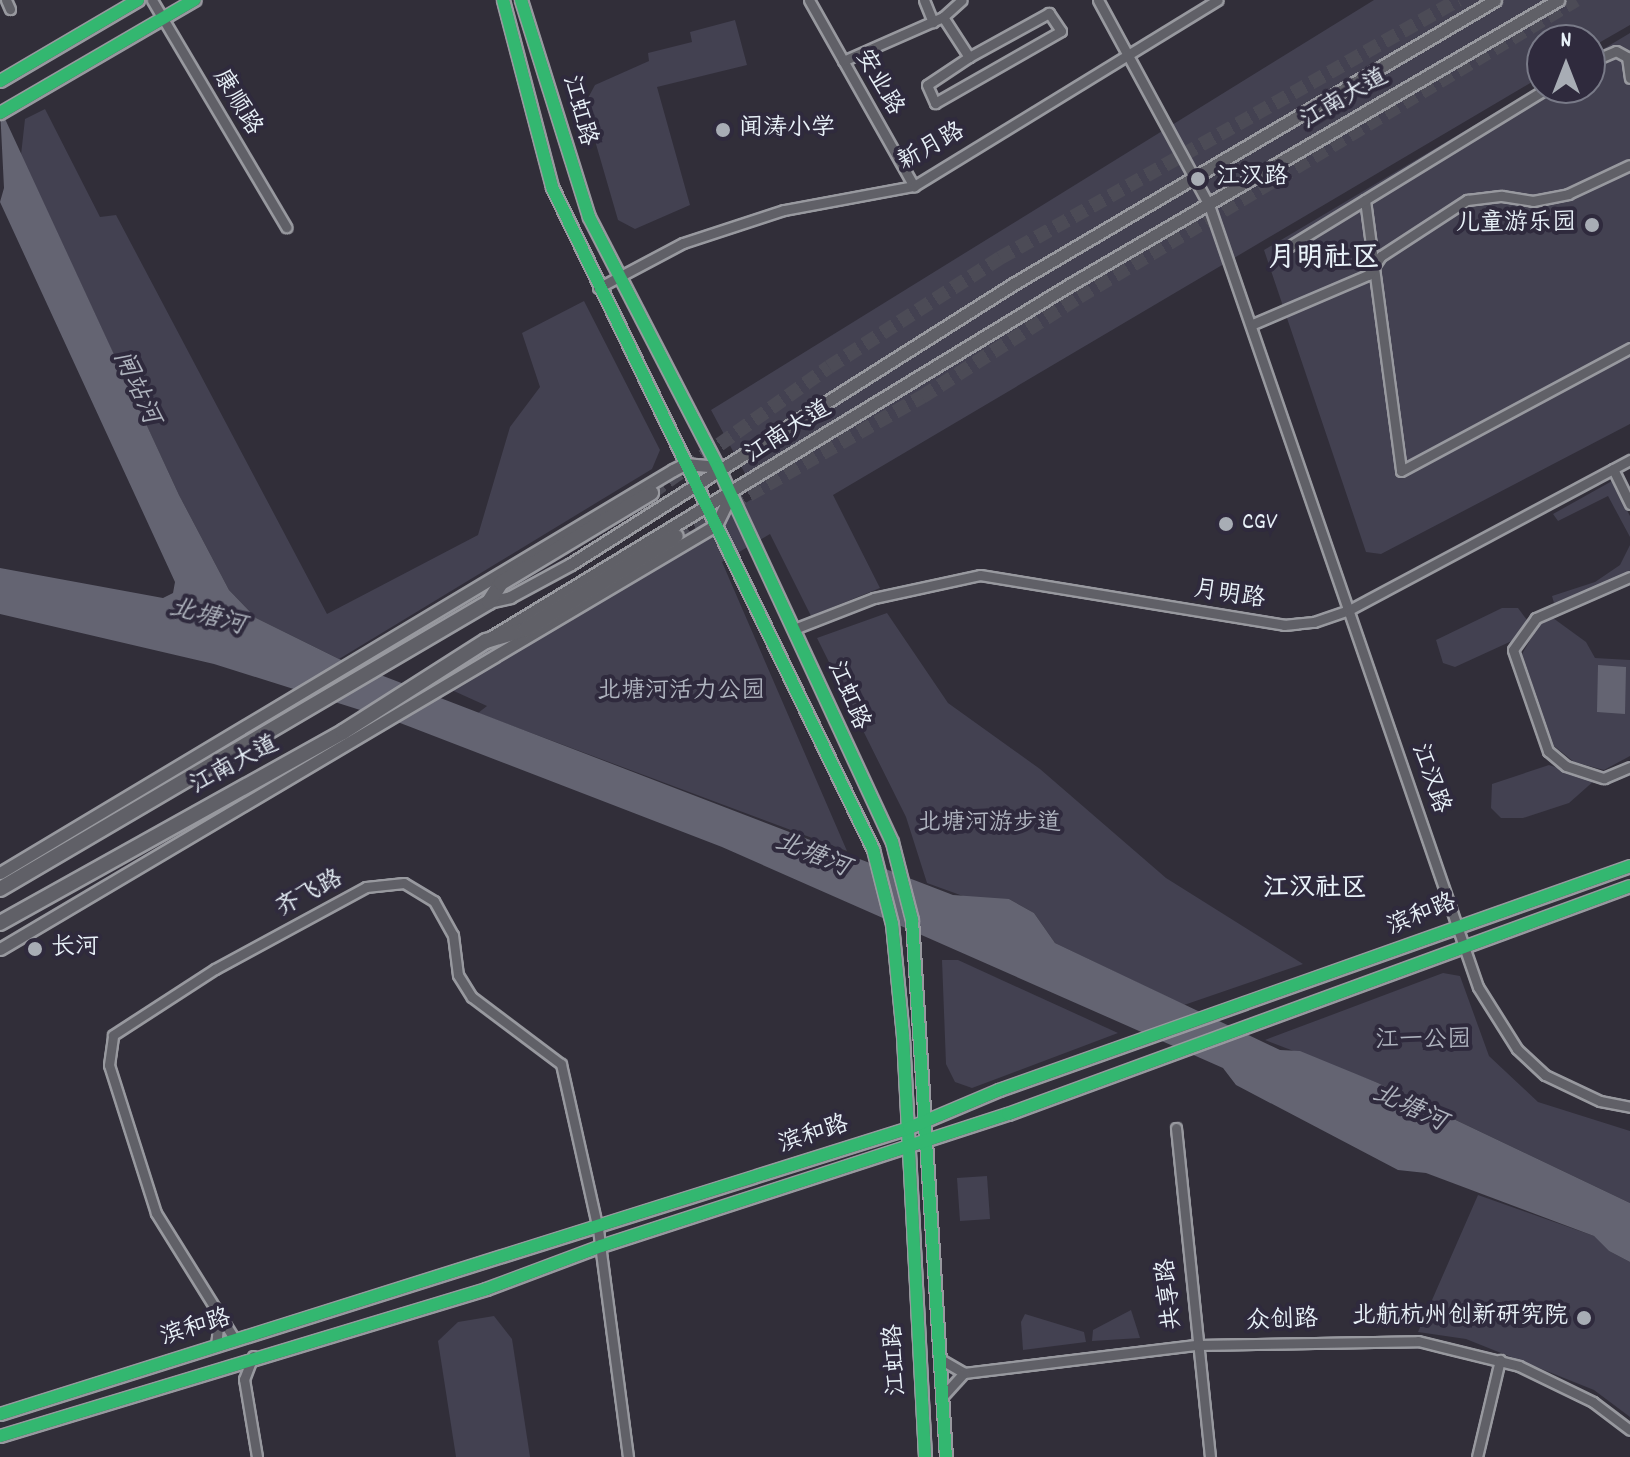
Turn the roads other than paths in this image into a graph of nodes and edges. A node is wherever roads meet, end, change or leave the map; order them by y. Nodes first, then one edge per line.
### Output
1 (138, 0) edge
2 (152, 0) edge
3 (194, 0) edge
4 (503, 0) edge
5 (521, 0) edge
6 (809, 0) edge
7 (924, 0) edge
8 (962, 0) edge
9 (1098, 0) edge
10 (1217, 0) edge
11 (1495, 0) edge
12 (1558, 0) edge
13 (943, 17) junction
14 (163, 19) junction
15 (933, 22) junction
16 (1127, 53) junction
17 (1606, 55) edge
18 (969, 57) junction
19 (843, 61) junction
20 (1630, 78) edge
21 (0, 81) edge
22 (1526, 101) edge
23 (0, 113) edge
24 (1630, 165) edge
25 (1194, 178) junction
26 (914, 186) junction
27 (1365, 200) junction
28 (1209, 205) junction
29 (286, 227) dead end
30 (1280, 252) dead end
31 (1376, 263) junction
32 (617, 276) junction
33 (598, 288) junction
34 (1253, 324) junction
35 (1630, 348) edge
36 (1630, 460) edge
37 (685, 464) junction
38 (718, 467) junction
39 (1613, 469) junction
40 (697, 486) junction
41 (651, 493) tunnel mouth
42 (730, 496) junction
43 (1630, 504) edge
44 (707, 505) junction
45 (716, 525) junction
46 (676, 536) tunnel mouth
47 (1630, 577) edge
48 (489, 602) junction
49 (1349, 610) junction
50 (794, 629) junction
51 (486, 641) junction
52 (1630, 767) edge
53 (1630, 866) edge
54 (0, 873) edge
55 (1630, 886) edge
56 (0, 889) edge
57 (16, 915) junction
58 (0, 923) edge
59 (1458, 925) junction
60 (25, 936) junction
61 (1466, 948) junction
62 (0, 949) edge
63 (1630, 1107) edge
64 (926, 1118) junction
65 (909, 1128) junction
66 (1176, 1128) dead end
67 (927, 1140) junction
68 (910, 1146) junction
69 (598, 1229) junction
70 (601, 1246) junction
71 (219, 1319) junction
72 (235, 1340) junction
73 (1197, 1345) junction
74 (216, 1346) junction
75 (253, 1356) junction
76 (940, 1359) junction
77 (1500, 1360) junction
78 (224, 1365) junction
79 (964, 1373) junction
80 (244, 1379) junction
81 (943, 1396) junction
82 (0, 1414) edge
83 (1630, 1430) edge
84 (0, 1436) edge
85 (257, 1457) edge
86 (628, 1457) edge
87 (925, 1457) edge
88 (946, 1457) edge
89 (1210, 1457) edge
90 (1477, 1457) edge

1 - 21 main road
2 - 14 street, 康顺路
3 - 14 main road
4 - 33 main road, 江虹路
5 - 32 main road, 江虹路
6 - 19 street, 安业路
7 - 15 street
8 - 13 street
9 - 16 street, 江汉路
10 - 16 street, 新月路
11 - 25 main road, 江南大道
12 - 28 main road, 江南大道
13 - 15 street
13 - 18 street
14 - 23 main road
14 - 29 street, 康顺路
15 - 19 street
16 - 25 street, 江汉路
16 - 26 street, 新月路
17 - 20 street
18 - 18 street
19 - 26 street, 安业路
22 - 27 street
24 - 31 street
25 - 28 street, 江汉路
25 - 38 main road, 江南大道
26 - 32 street, 新月路
27 - 30 street
27 - 31 street
28 - 34 street, 江汉路
28 - 42 main road, 江南大道
31 - 34 street
31 - 35 street
32 - 33 street, 新月路
32 - 38 main road, 江虹路
33 - 37 main road, 江虹路
34 - 49 street, 江汉路
36 - 39 street, 月明路
37 - 38 main road
37 - 40 main road, 江虹路
37 - 54 main road
38 - 40 main road, 江南大道
38 - 42 main road, 江虹路
39 - 43 street
39 - 49 street, 月明路
40 - 44 main road, 江虹路
40 - 48 main road, 江南大道
41 - 48 highway
42 - 44 main road, 江南大道
42 - 45 main road
42 - 50 main road, 江虹路
44 - 45 main road, 江虹路
44 - 51 main road, 江南大道
45 - 60 main road
45 - 65 main road, 江虹路
46 - 51 highway
47 - 52 street
48 - 56 highway, 江南大道
49 - 50 street, 月明路
49 - 59 street, 江汉路
50 - 64 main road, 江虹路
51 - 57 highway, 江南大道
53 - 59 main road, 滨和路
55 - 61 main road, 滨和路
57 - 58 highway, 江南大道
57 - 60 main road
59 - 61 street, 江汉路
59 - 64 main road, 滨和路
60 - 62 main road
61 - 63 street, 江汉路
61 - 67 main road, 滨和路
64 - 65 main road, 滨和路
64 - 67 main road, 江虹路
65 - 68 main road, 江虹路
65 - 69 main road, 滨和路
66 - 73 street, 共享路
67 - 68 main road, 滨和路
67 - 76 main road, 江虹路
68 - 70 main road, 滨和路
68 - 87 main road, 江虹路
69 - 70 street, 齐飞路
69 - 71 street, 齐飞路
69 - 72 main road, 滨和路
70 - 75 main road, 滨和路
70 - 86 street, 齐飞路
71 - 72 street, 齐飞路
71 - 74 street
72 - 74 main road, 滨和路
73 - 77 street, 众创路
73 - 79 street, 众创路
73 - 89 street, 共享路
74 - 82 main road, 滨和路
75 - 78 main road, 滨和路
75 - 80 street
76 - 79 street
76 - 81 main road, 江虹路
77 - 83 street, 众创路
77 - 90 street
78 - 80 street
78 - 84 main road, 滨和路
79 - 81 street
80 - 85 street
81 - 88 main road, 江虹路

